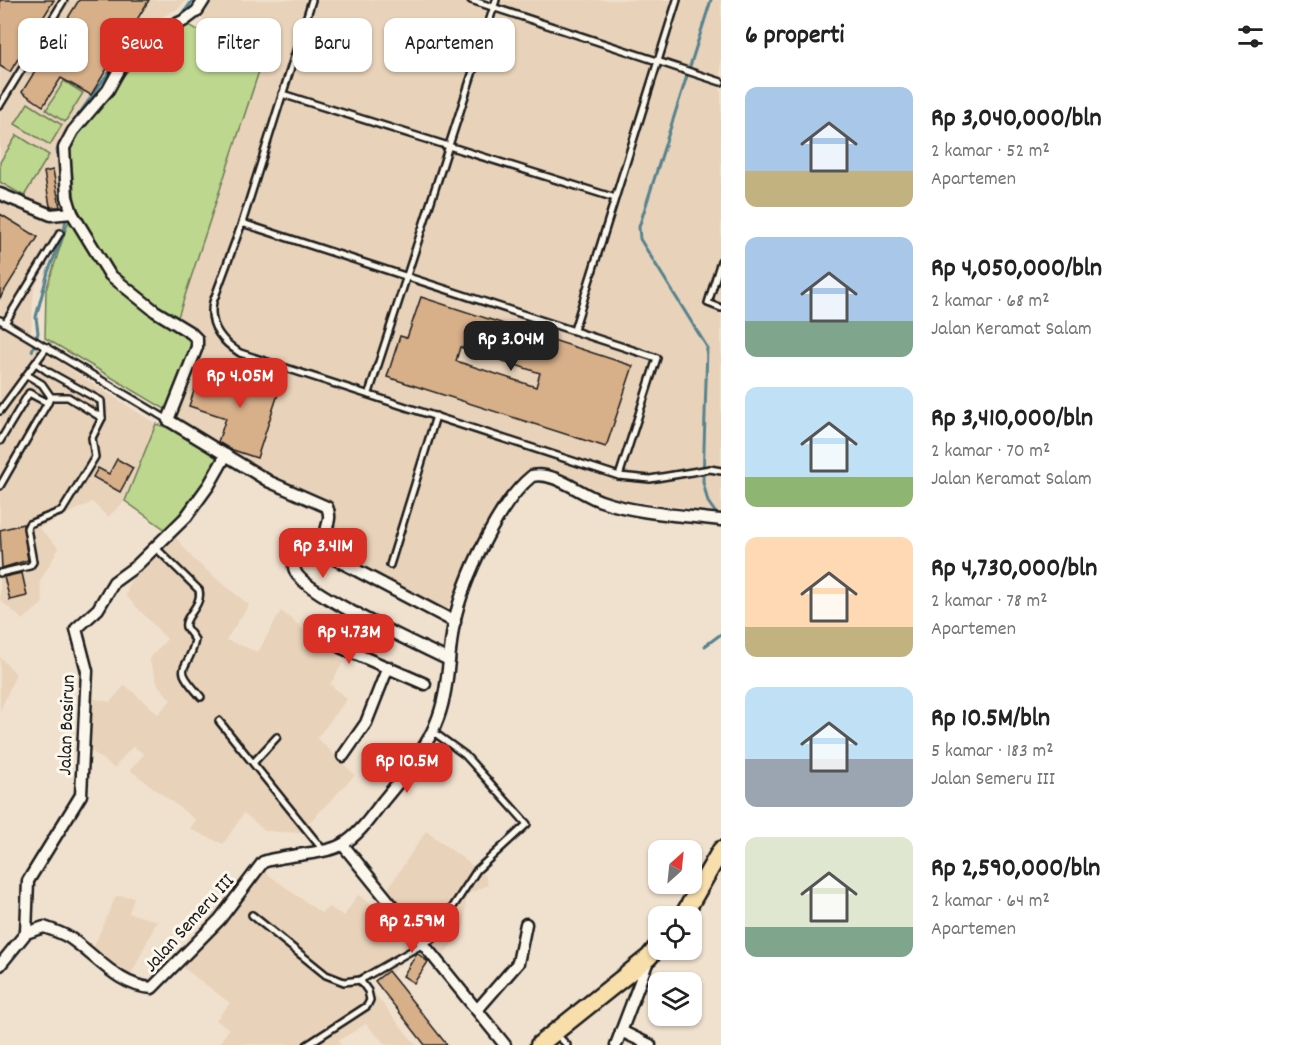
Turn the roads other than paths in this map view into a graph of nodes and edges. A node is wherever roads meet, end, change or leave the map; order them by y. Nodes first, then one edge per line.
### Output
1 (64, 0) edge
2 (204, 0) edge
3 (312, 0) edge
4 (471, 0) edge
5 (496, 0) edge
6 (677, 0) edge
7 (493, 7) junction
8 (657, 61) junction
9 (721, 82) edge
10 (282, 94) junction
11 (0, 105) edge
12 (448, 146) junction
13 (0, 195) edge
14 (615, 198) junction
15 (67, 213) junction
16 (242, 223) junction
17 (60, 233) dead end
18 (721, 261) edge
19 (407, 275) junction
20 (721, 308) edge
21 (3, 322) edge
22 (574, 330) junction
23 (47, 347) junction
24 (36, 363) junction
25 (27, 375) junction
26 (75, 386) junction
27 (369, 393) junction
28 (68, 397) junction
29 (49, 400) junction
30 (0, 411) edge
31 (436, 416) junction
32 (102, 418) junction
33 (168, 420) junction
34 (0, 441) edge
35 (226, 455) junction
36 (721, 471) edge
37 (619, 477) junction
38 (0, 486) edge
39 (717, 520) edge
40 (323, 540) junction
41 (156, 548) junction
42 (390, 565) dead end
43 (0, 573) edge
44 (358, 614) junction
45 (455, 622) junction
46 (449, 660) junction
47 (388, 668) junction
48 (425, 684) dead end
49 (201, 697) dead end
50 (219, 721) dead end
51 (432, 731) junction
52 (277, 737) dead end
53 (343, 756) dead end
54 (254, 762) junction
55 (343, 845) junction
56 (323, 850) junction
57 (721, 850) edge
58 (689, 906) edge
59 (252, 915) dead end
60 (526, 924) dead end
61 (26, 933) junction
62 (423, 945) junction
63 (648, 957) edge
64 (651, 960) edge
65 (0, 965) edge
66 (360, 980) junction
67 (477, 1010) junction
68 (621, 1031) junction
69 (554, 1033) junction
70 (307, 1045) edge
71 (505, 1045) edge
72 (539, 1045) edge
73 (567, 1045) edge
74 (616, 1045) edge
75 (650, 1045) edge

1 - 11 lane
2 - 15 street
3 - 10 lane
4 - 7 lane
5 - 7 lane
6 - 8 lane
7 - 8 lane
7 - 12 lane
8 - 9 lane
8 - 14 lane
10 - 12 lane
10 - 16 lane
12 - 14 lane
12 - 19 lane
13 - 15 street
14 - 22 lane
15 - 33 street
16 - 19 lane
16 - 27 lane
17 - 21 lane
18 - 20 lane
19 - 22 lane
19 - 27 lane
21 - 23 lane
22 - 37 lane
23 - 24 lane
23 - 33 lane
24 - 25 lane
24 - 26 lane
25 - 29 lane
25 - 30 lane
26 - 28 lane
26 - 32 lane
27 - 31 lane
28 - 29 lane
28 - 32 lane
29 - 34 lane
29 - 38 lane
31 - 37 lane
31 - 42 lane
32 - 43 lane
33 - 35 street
35 - 40 street
35 - 41 street, Jalan Basirun
36 - 37 lane
39 - 45 street
40 - 44 street
40 - 45 street
41 - 49 lane
41 - 61 street, Jalan Basirun
44 - 46 street
44 - 47 street
45 - 46 street
46 - 51 street
47 - 48 street
47 - 53 street
50 - 54 lane
51 - 55 street
51 - 62 lane
52 - 54 lane
54 - 56 lane
55 - 56 street, Jalan Semeru III
55 - 62 street
56 - 61 street, Jalan Semeru III
57 - 58 main road
59 - 66 lane
60 - 67 street
61 - 65 street
62 - 66 lane
62 - 67 street
63 - 69 main road
64 - 68 street
66 - 70 lane
67 - 71 street
68 - 74 street
68 - 75 street
69 - 72 main road
69 - 73 lane

